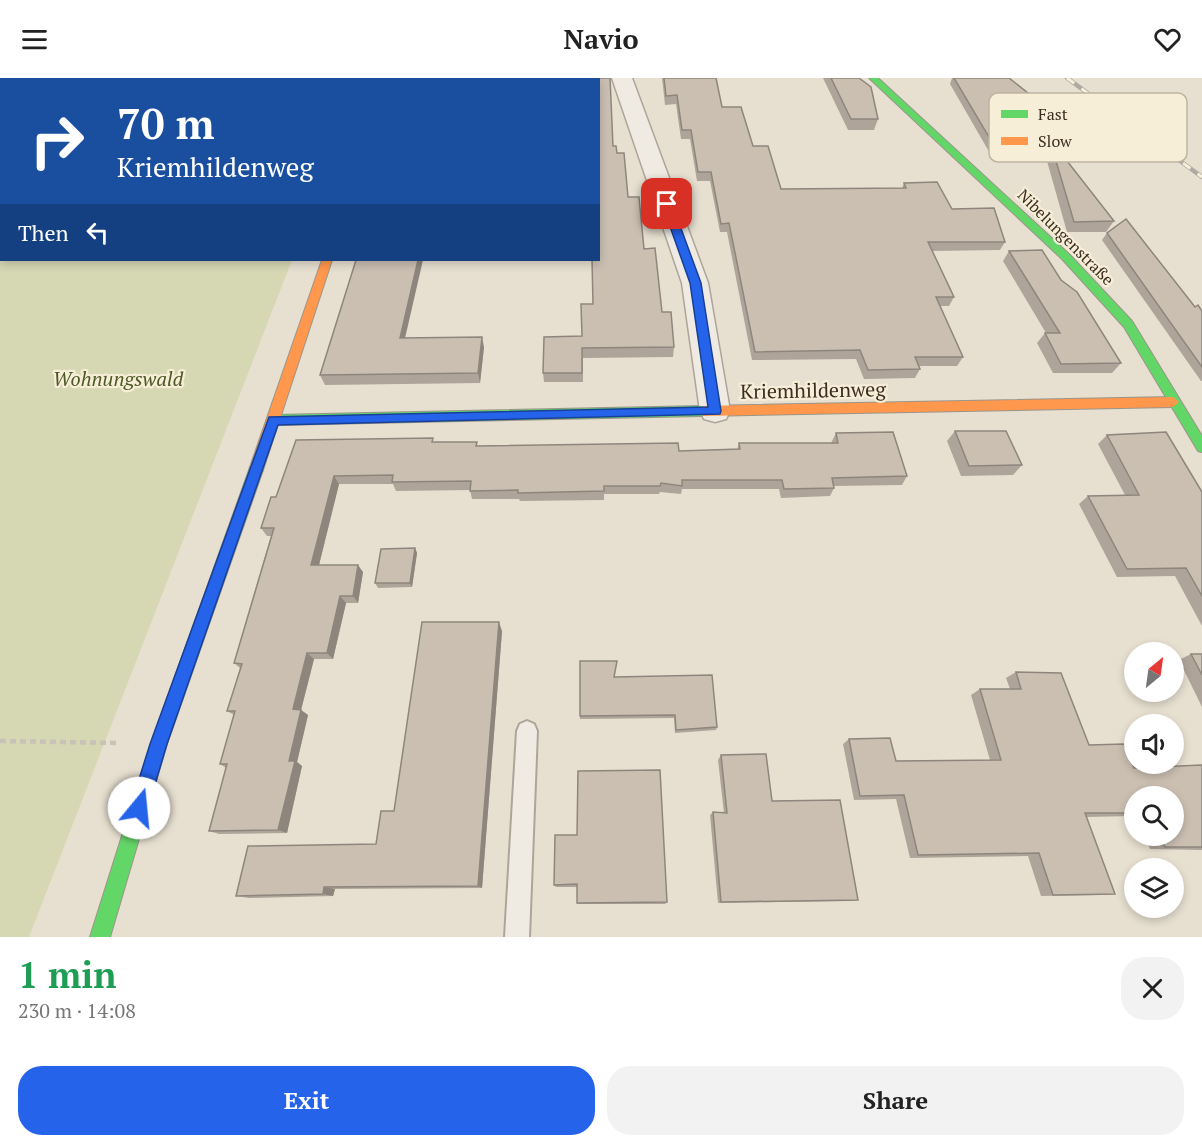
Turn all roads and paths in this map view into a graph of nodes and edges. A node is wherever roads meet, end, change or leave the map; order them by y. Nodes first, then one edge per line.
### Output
1 (622, 78) edge
2 (873, 78) edge
3 (327, 261) edge
4 (1173, 402) junction
5 (715, 411) junction
6 (274, 420) junction
7 (1202, 447) edge
8 (527, 731) dead end
9 (0, 741) edge
10 (159, 744) junction
11 (100, 937) edge
12 (517, 937) edge

1 - 5 street
2 - 4 street, Nibelungenstraße
3 - 6 street
4 - 5 street, Kriemhildenweg
4 - 7 street, Nibelungenstraße
5 - 6 street, Kriemhildenweg
6 - 10 street
8 - 12 lane
9 - 10 path
10 - 11 street

